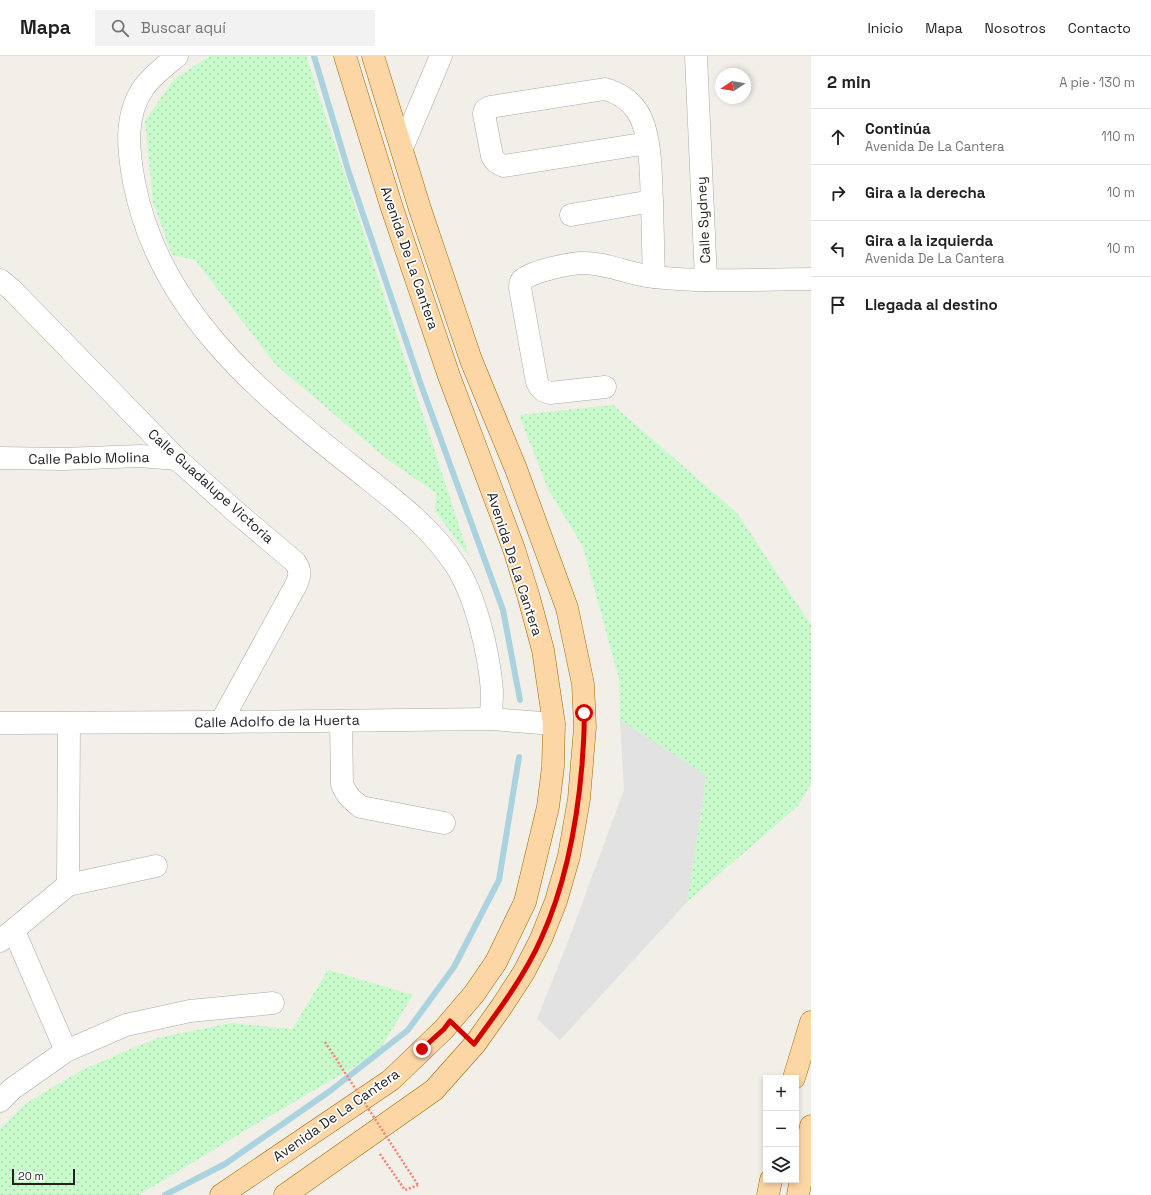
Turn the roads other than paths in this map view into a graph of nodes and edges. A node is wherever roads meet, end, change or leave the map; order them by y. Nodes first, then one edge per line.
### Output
1 (177, 56) edge
2 (345, 56) edge
3 (373, 56) edge
4 (441, 56) edge
5 (696, 56) edge
6 (648, 143) junction
7 (402, 148) junction
8 (652, 201) junction
9 (571, 215) dead end
10 (654, 277) junction
11 (811, 279) edge
12 (0, 280) edge
13 (706, 280) junction
14 (605, 387) dead end
15 (0, 458) edge
16 (177, 459) junction
17 (491, 719) junction
18 (341, 721) junction
19 (221, 722) junction
20 (0, 723) edge
21 (69, 723) junction
22 (554, 724) junction
23 (444, 823) dead end
24 (156, 866) dead end
25 (68, 884) junction
26 (7, 936) edge
27 (273, 1003) dead end
28 (450, 1021) junction
29 (811, 1022) edge
30 (474, 1044) junction
31 (66, 1052) junction
32 (795, 1075) edge
33 (0, 1101) edge
34 (811, 1126) edge
35 (770, 1183) edge
36 (221, 1195) edge
37 (285, 1195) edge
38 (768, 1195) edge
39 (798, 1195) edge

1 - 17 street
2 - 22 main road, Avenida De La Cantera
3 - 7 main road, Avenida De La Cantera
4 - 7 street
5 - 13 street, Calle Sydney
6 - 6 street
6 - 8 street
7 - 30 main road, Avenida De La Cantera
8 - 9 street
8 - 10 street
10 - 13 street
10 - 14 street
11 - 13 street, Calle Sydney
12 - 16 street, Calle Guadalupe Victoria
15 - 16 street, Calle Pablo Molina
16 - 19 street, Calle Guadalupe Victoria
17 - 18 street, Calle Adolfo de la Huerta
17 - 22 street, Calle Adolfo de la Huerta
18 - 19 street, Calle Adolfo de la Huerta
18 - 23 street
19 - 21 street, Calle Adolfo de la Huerta
20 - 21 street, Calle Adolfo de la Huerta
21 - 25 street
22 - 28 main road, Avenida De La Cantera
24 - 25 street
25 - 26 street
26 - 31 street
27 - 31 street
28 - 30 main road
28 - 36 main road, Avenida De La Cantera
29 - 32 main road
30 - 37 main road, Avenida De La Cantera
31 - 33 street
34 - 39 main road
35 - 38 main road

